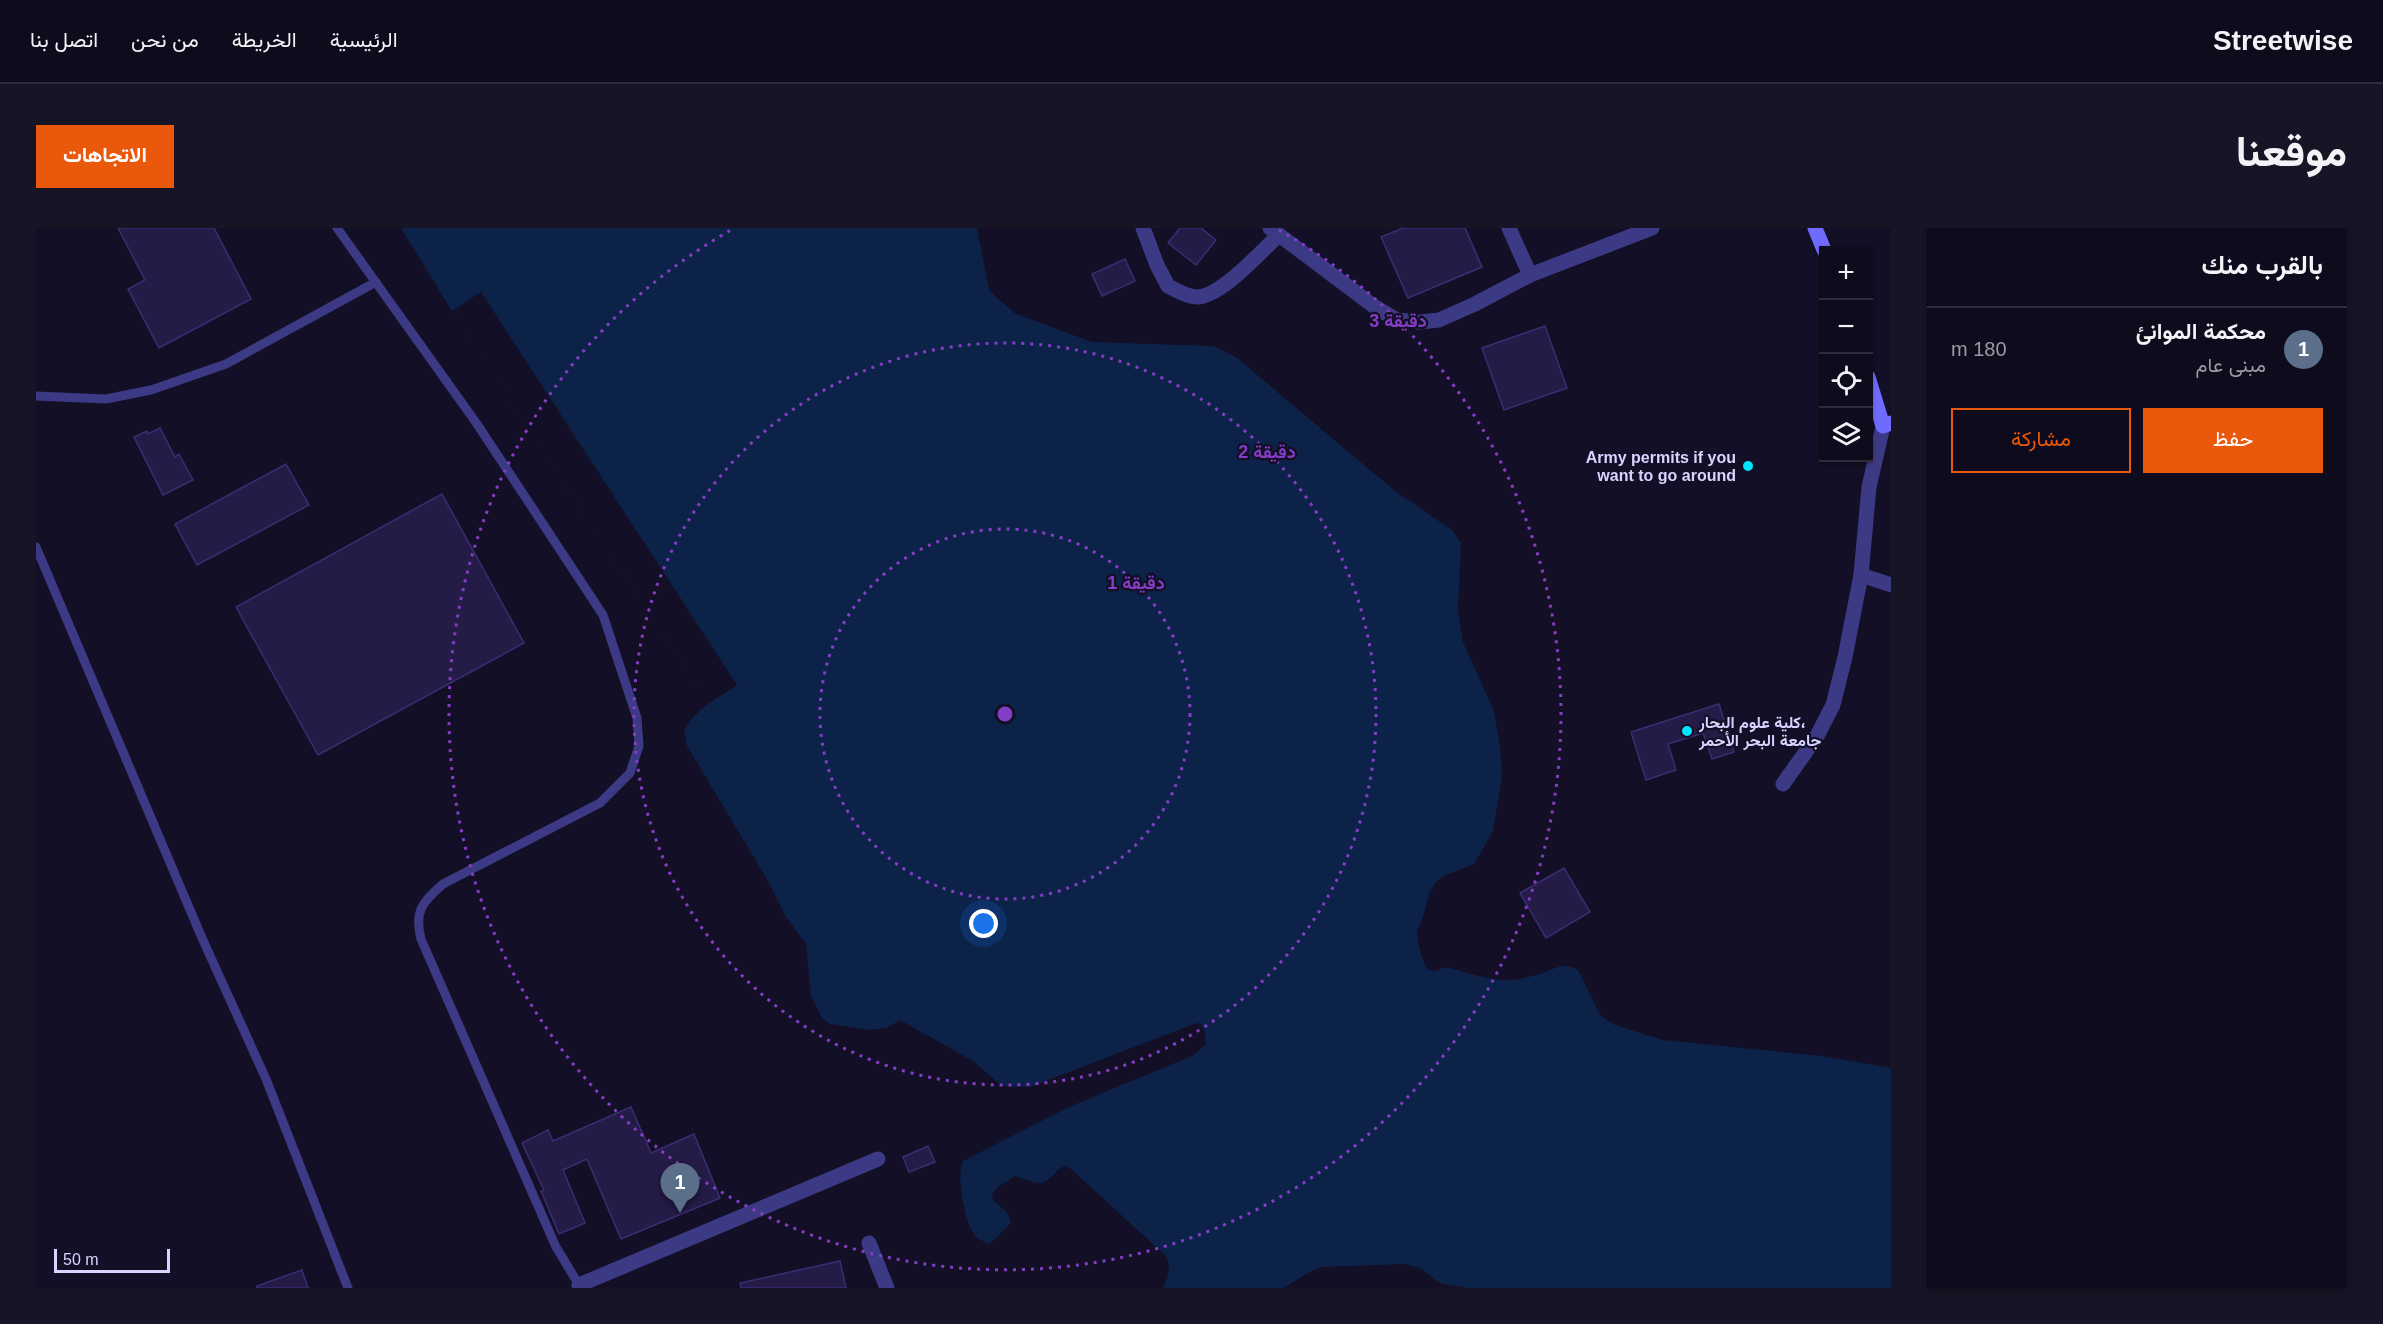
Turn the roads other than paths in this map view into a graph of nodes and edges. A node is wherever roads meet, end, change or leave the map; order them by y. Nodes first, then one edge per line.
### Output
1 (337, 228) edge
2 (1143, 228) edge
3 (1509, 228) edge
4 (1652, 228) edge
5 (1815, 228) edge
6 (1274, 232) edge
7 (1630, 232) edge
8 (1822, 246) edge
9 (1530, 275) junction
10 (376, 282) junction
11 (1873, 387) edge
12 (36, 396) edge
13 (1887, 424) edge
14 (36, 547) edge
15 (1861, 575) junction
16 (1891, 585) edge
17 (1783, 784) dead end
18 (878, 1159) dead end
19 (870, 1243) dead end
20 (578, 1287) edge
21 (348, 1288) edge
22 (886, 1288) edge

1 - 10 lane
2 - 6 street
3 - 9 street
4 - 7 street
5 - 8 street
6 - 9 street
7 - 9 street
10 - 12 lane
10 - 20 lane
11 - 13 street
13 - 15 street
14 - 21 lane
15 - 16 street
15 - 17 street
18 - 20 street
19 - 22 street

